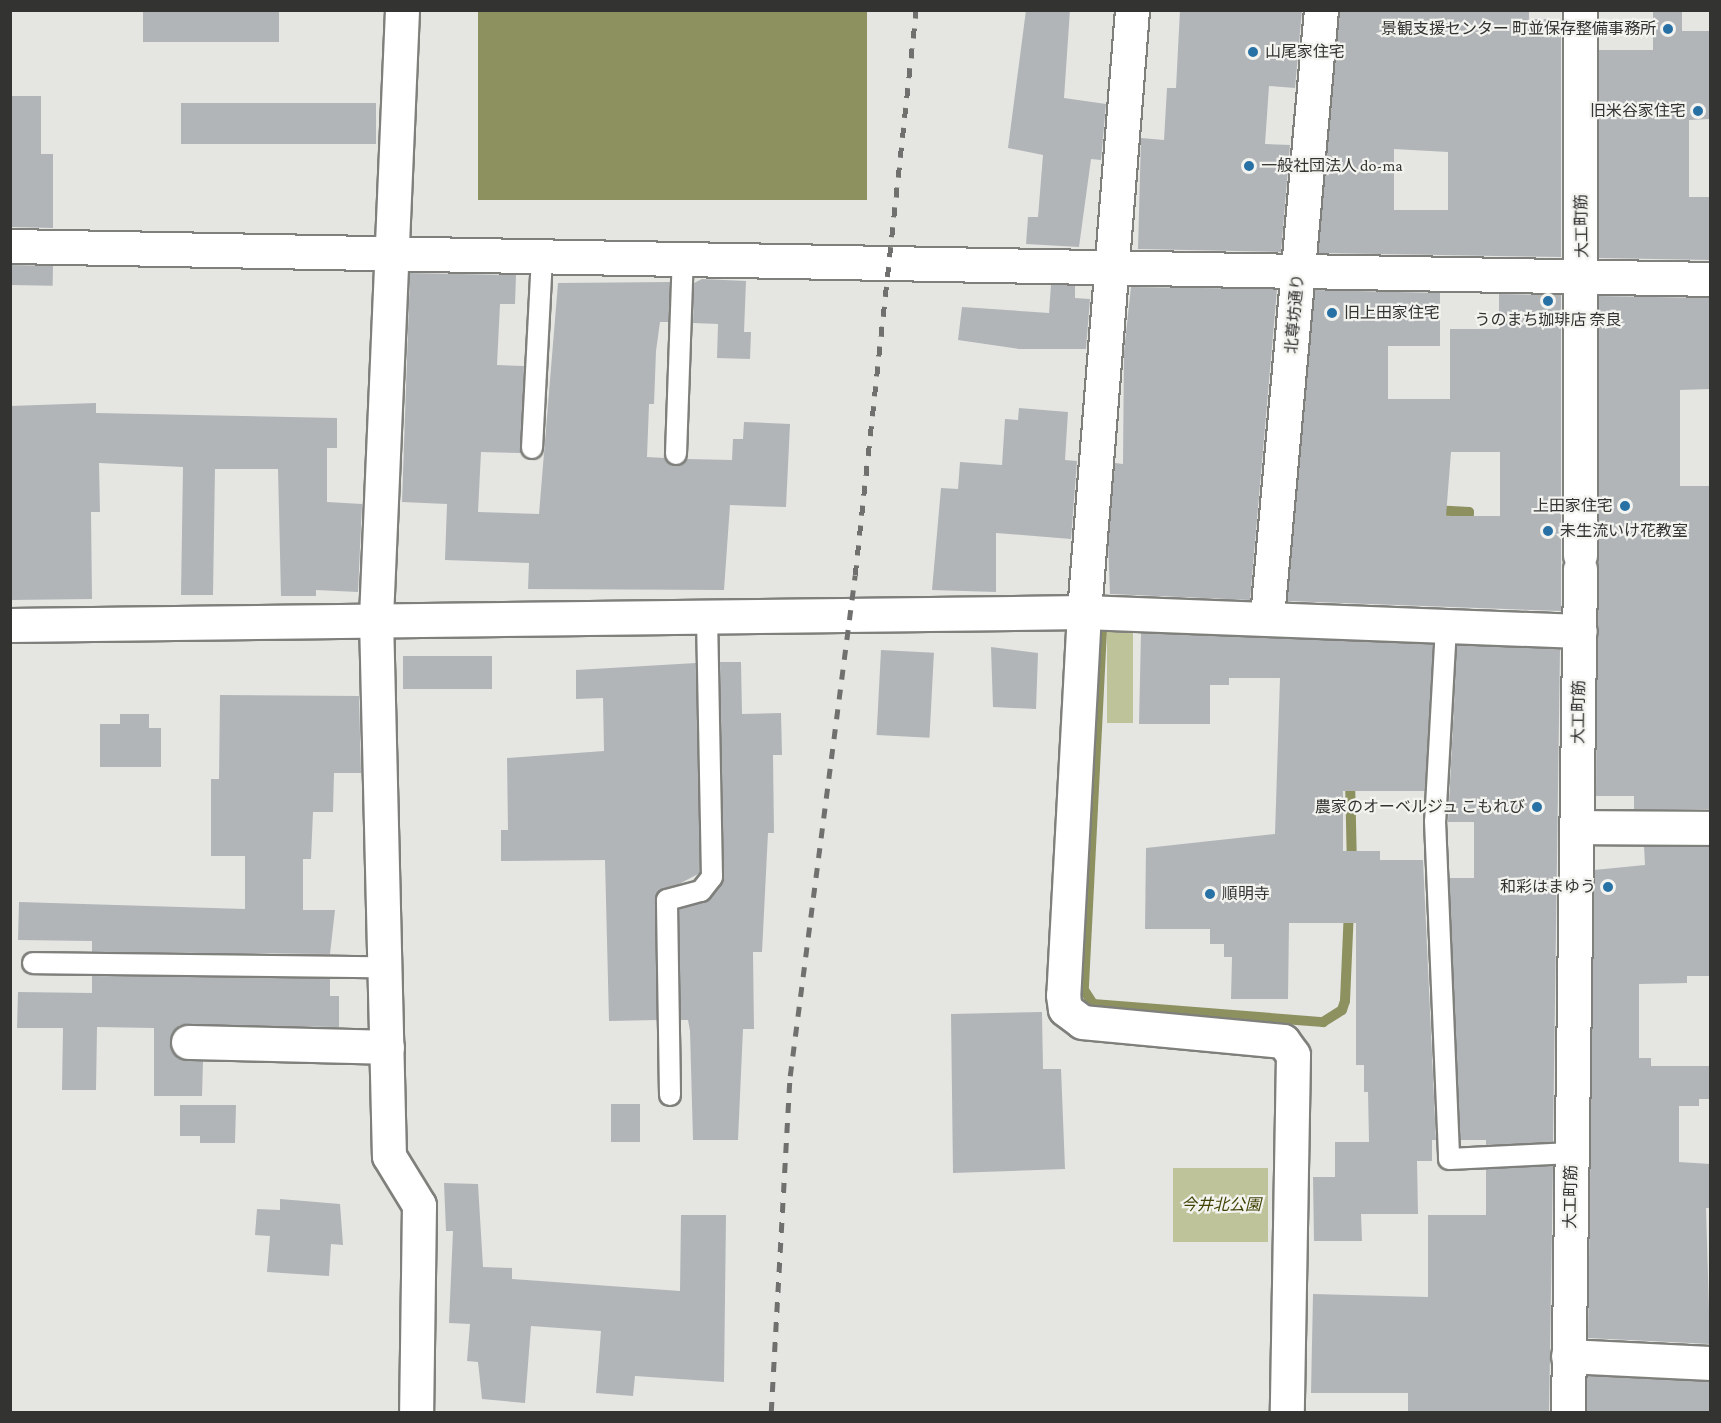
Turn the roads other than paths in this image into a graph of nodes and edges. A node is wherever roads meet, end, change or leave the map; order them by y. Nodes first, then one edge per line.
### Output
1 (402, 10) edge
2 (1132, 10) edge
3 (1321, 10) edge
4 (1580, 10) edge
5 (10, 246) edge
6 (390, 251) junction
7 (542, 254) junction
8 (683, 257) junction
9 (1110, 264) junction
10 (1299, 270) junction
11 (1582, 277) junction
12 (1710, 279) edge
13 (532, 448) dead end
14 (676, 454) dead end
15 (1084, 612) junction
16 (707, 615) junction
17 (1266, 617) junction
18 (376, 618) junction
19 (10, 625) edge
20 (1446, 627) junction
21 (1580, 631) junction
22 (1578, 827) junction
23 (1710, 828) edge
24 (33, 963) dead end
25 (385, 967) junction
26 (188, 1042) dead end
27 (387, 1047) junction
28 (670, 1095) dead end
29 (1572, 1154) junction
30 (1568, 1356) junction
31 (1710, 1363) edge
32 (416, 1413) edge
33 (1287, 1413) edge
34 (1568, 1413) edge

1 - 6 street
2 - 9 street
3 - 10 street, 北尊坊通り
4 - 11 street, 大工町筋
5 - 6 street
6 - 7 street
6 - 18 street
7 - 8 street
7 - 13 lane
8 - 9 street
8 - 14 lane
9 - 10 street
9 - 15 street
10 - 11 street
10 - 17 street, 北尊坊通り
11 - 12 street
11 - 21 street, 大工町筋
15 - 16 street
15 - 17 street
15 - 33 street
16 - 18 street
16 - 28 lane
17 - 20 street
18 - 19 street
18 - 25 street
20 - 21 street
20 - 29 lane
21 - 22 street, 大工町筋
22 - 23 street
22 - 29 street, 大工町筋
24 - 25 lane
25 - 27 street
26 - 27 street
27 - 32 street
29 - 30 street, 大工町筋
30 - 31 street
30 - 34 street, 大工町筋

